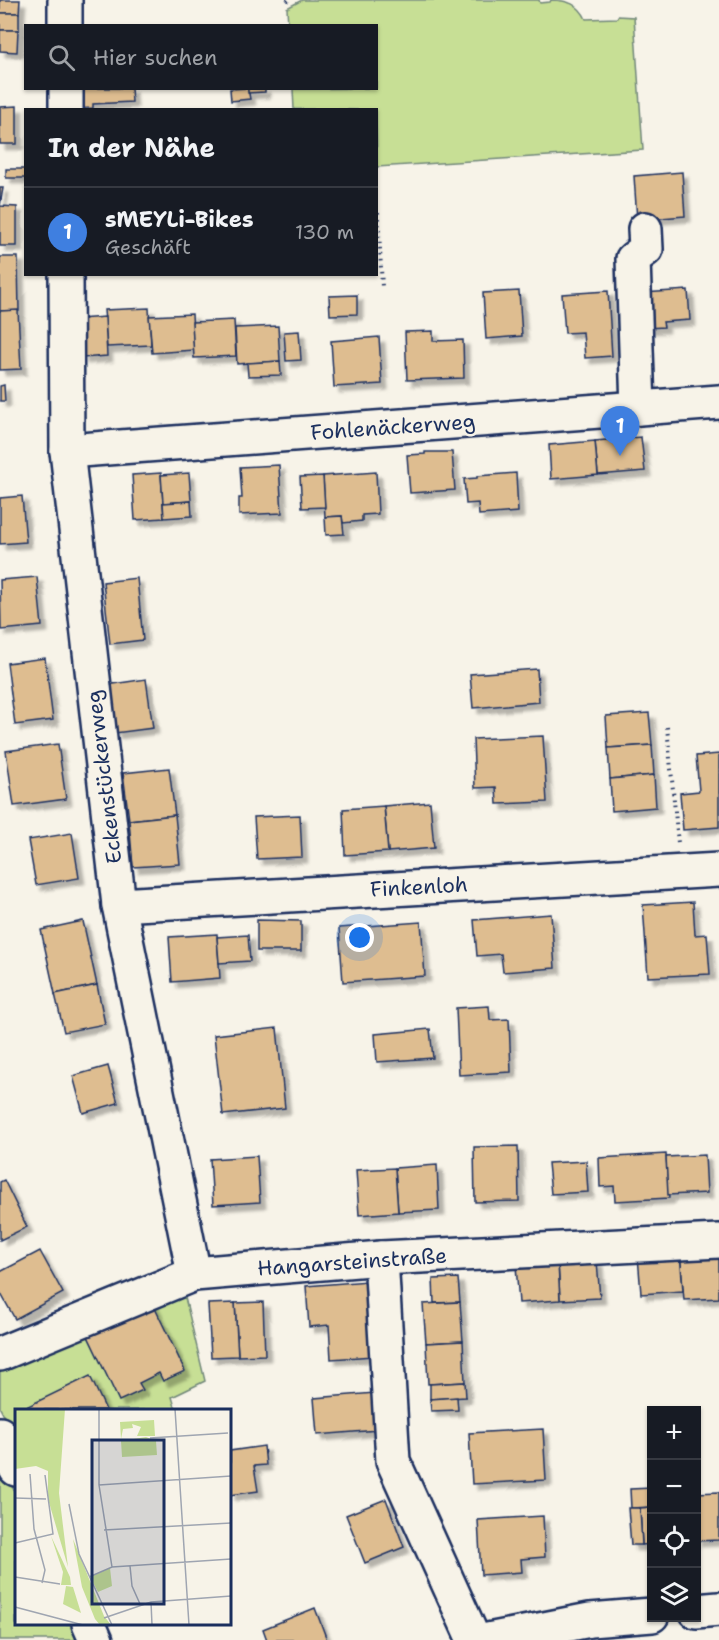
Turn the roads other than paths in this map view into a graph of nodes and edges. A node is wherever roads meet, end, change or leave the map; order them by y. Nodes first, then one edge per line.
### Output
1 (65, 0) edge
2 (65, 24) edge
3 (66, 90) edge
4 (66, 108) edge
5 (645, 229) dead end
6 (66, 276) edge
7 (719, 402) edge
8 (638, 408) junction
9 (67, 451) junction
10 (719, 870) edge
11 (119, 905) junction
12 (719, 1241) edge
13 (381, 1258) junction
14 (194, 1274) junction
15 (0, 1354) edge
16 (0, 1434) edge
17 (15, 1467) edge
18 (719, 1609) edge
19 (701, 1611) edge
20 (647, 1616) edge
21 (90, 1625) edge
22 (590, 1630) edge
23 (96, 1640) edge
24 (474, 1640) edge
25 (488, 1640) edge

1 - 2 street
3 - 4 street
5 - 8 street
6 - 9 street, Eckenstückerweg
7 - 8 street, Fohlenäckerweg
8 - 9 street, Fohlenäckerweg
9 - 11 street, Eckenstückerweg
10 - 11 street, Finkenloh
11 - 14 street, Eckenstückerweg
12 - 13 street, Hangarsteinstraße
13 - 14 street, Hangarsteinstraße
13 - 24 street
14 - 15 street, Hangarsteinstraße
16 - 17 street
18 - 19 street
20 - 22 street
21 - 23 street
22 - 25 street

